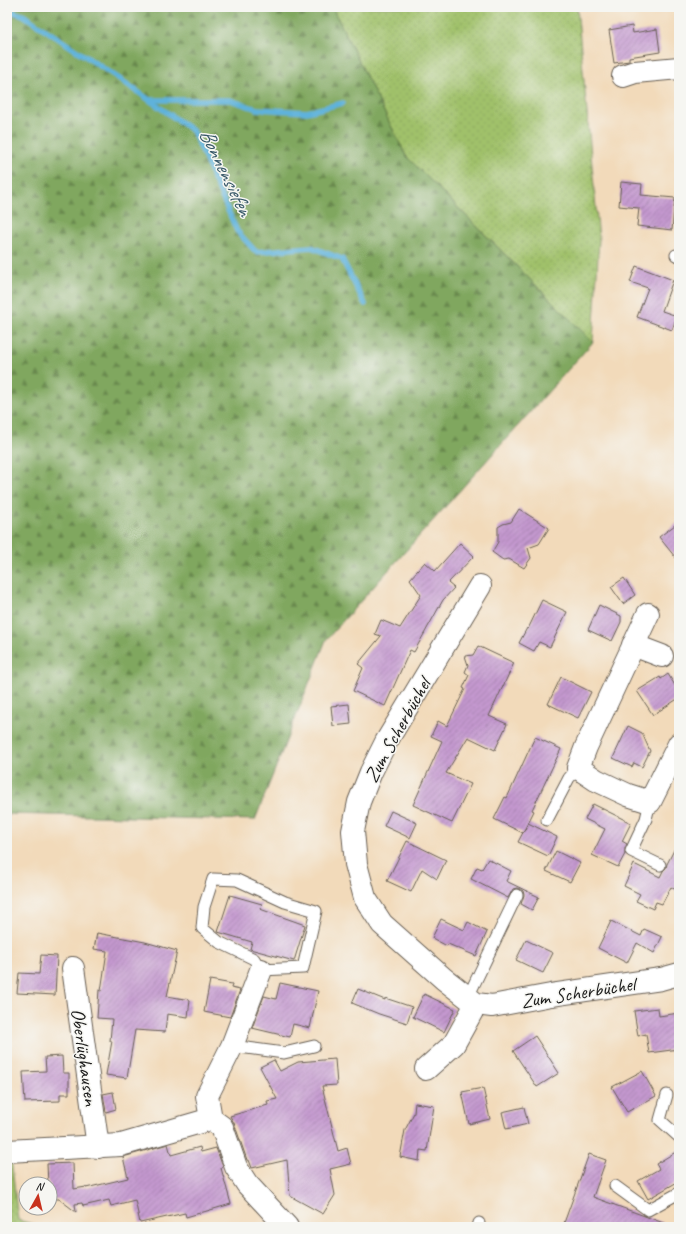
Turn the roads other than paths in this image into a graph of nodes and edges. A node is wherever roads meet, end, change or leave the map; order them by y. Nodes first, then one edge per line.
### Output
1 (679, 68) edge
2 (623, 76) dead end
3 (480, 586) dead end
4 (648, 614) dead end
5 (633, 645) junction
6 (662, 656) dead end
7 (679, 744) edge
8 (578, 768) junction
9 (650, 802) junction
10 (547, 820) dead end
11 (660, 865) dead end
12 (517, 896) dead end
13 (73, 968) dead end
14 (261, 970) junction
15 (679, 974) edge
16 (472, 1000) junction
17 (232, 1046) junction
18 (314, 1046) dead end
19 (426, 1069) dead end
20 (667, 1095) dead end
21 (211, 1118) junction
22 (679, 1137) edge
23 (98, 1146) junction
24 (7, 1151) edge
25 (615, 1186) dead end
26 (679, 1193) edge
27 (287, 1227) edge

1 - 2 street
3 - 16 street, Zum Scherbüchel
4 - 5 street
5 - 6 street
5 - 8 street
7 - 9 street
8 - 9 street
8 - 10 lane
9 - 11 lane
12 - 16 lane
13 - 23 street, Oberlüghausen
14 - 14 lane
14 - 17 street
15 - 16 street, Zum Scherbüchel
16 - 19 street
17 - 18 lane
17 - 21 street
20 - 22 lane
21 - 23 street
21 - 27 street
23 - 24 street
25 - 26 lane

